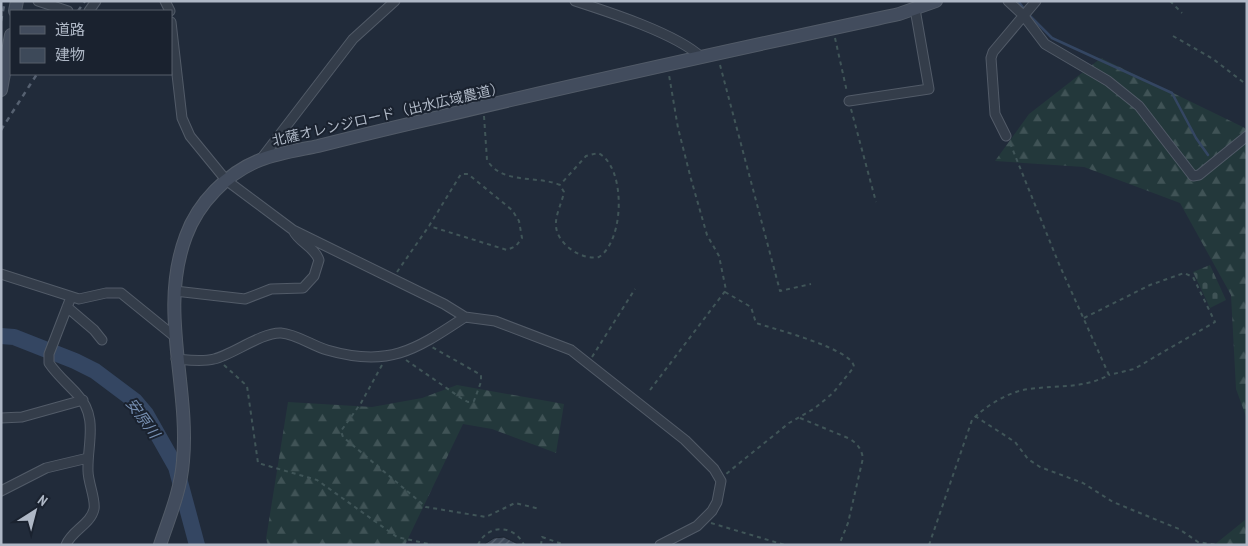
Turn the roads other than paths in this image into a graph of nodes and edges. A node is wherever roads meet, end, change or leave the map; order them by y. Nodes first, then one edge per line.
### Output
1 (38, 1) edge
2 (395, 1) edge
3 (575, 1) edge
4 (936, 1) edge
5 (1008, 1) edge
6 (1036, 1) edge
7 (915, 9) junction
8 (65, 10) edge
9 (1025, 13) junction
10 (172, 31) edge
11 (10, 40) edge
12 (702, 57) junction
13 (1, 90) edge
14 (849, 102) road end
15 (1006, 136) road end
16 (1247, 136) edge
17 (261, 160) junction
18 (226, 180) junction
19 (293, 230) junction
20 (1, 274) edge
21 (175, 291) junction
22 (71, 296) junction
23 (67, 307) junction
24 (465, 317) junction
25 (174, 336) junction
26 (102, 340) dead end
27 (176, 359) junction
28 (83, 400) junction
29 (1, 418) edge
30 (88, 458) junction
31 (1, 491) edge
32 (66, 545) edge
33 (160, 545) edge
34 (660, 545) edge

1 - 8 street
2 - 17 street
3 - 12 street
4 - 7 street, 北薩オレンジロード（出水広域農道）
5 - 9 street
6 - 9 street
7 - 12 street, 北薩オレンジロード（出水広域農道）
7 - 14 street
9 - 15 street
9 - 16 street
10 - 18 street
11 - 13 street
12 - 17 street, 北薩オレンジロード（出水広域農道）
17 - 18 street, 北薩オレンジロード（出水広域農道）
18 - 19 street
18 - 21 street, 北薩オレンジロード（出水広域農道）
19 - 21 street
19 - 24 street
20 - 22 street
21 - 25 street, 北薩オレンジロード（出水広域農道）
22 - 23 street
22 - 25 street
23 - 26 street
23 - 28 street
24 - 27 street
24 - 34 street
25 - 27 street, 北薩オレンジロード（出水広域農道）
27 - 33 street, 北薩オレンジロード（出水広域農道）
28 - 29 street
28 - 30 street
30 - 31 street
30 - 32 street

